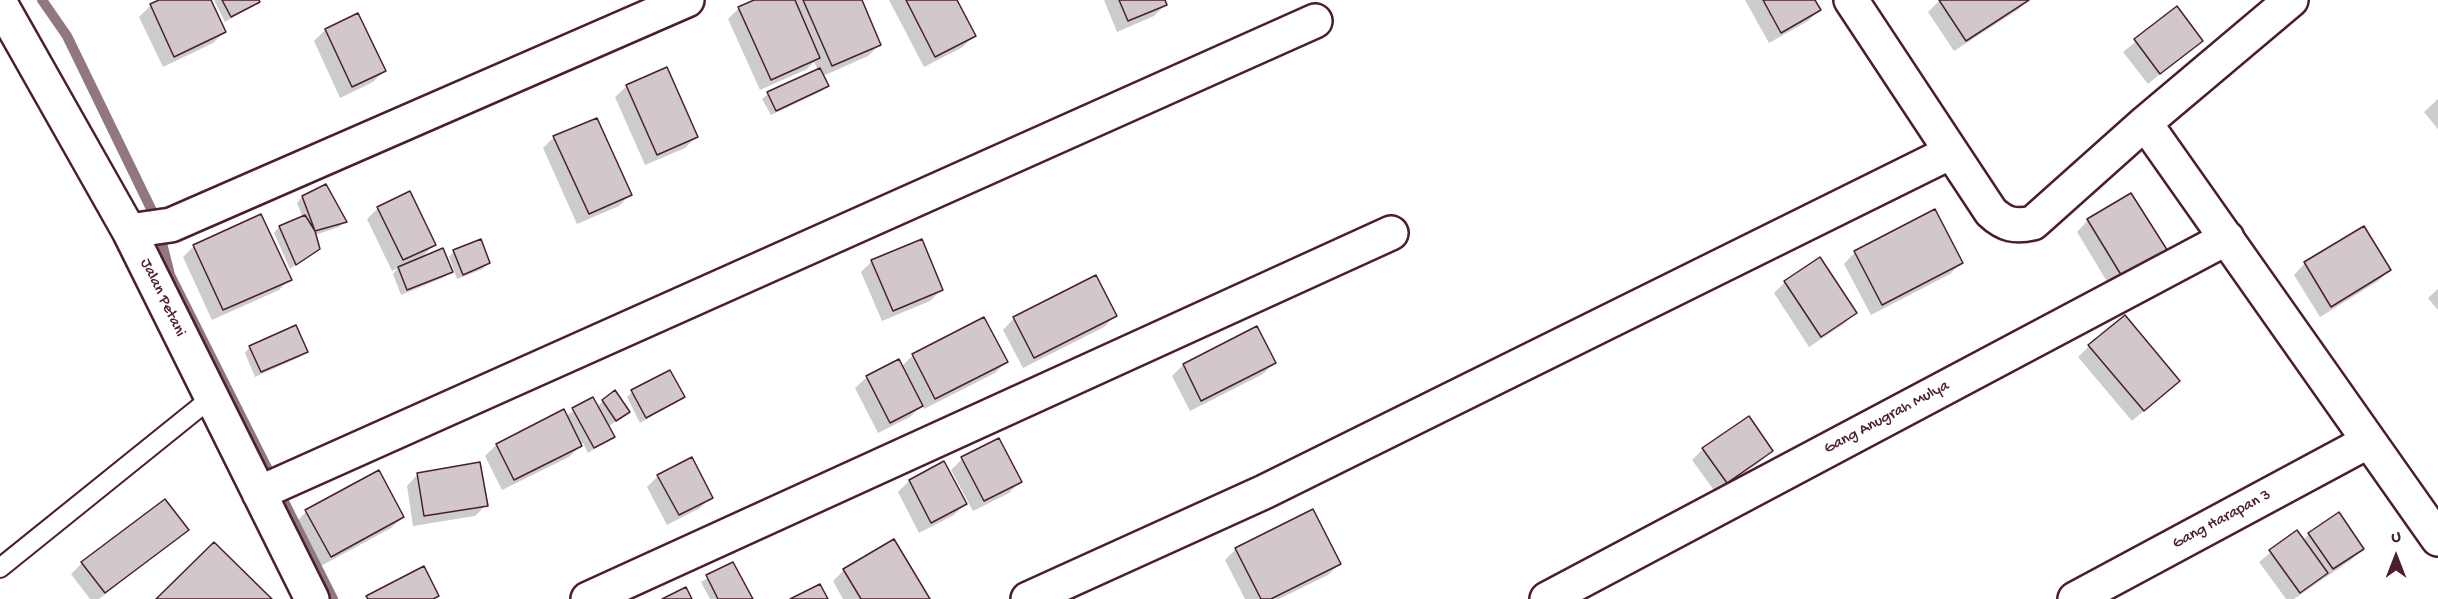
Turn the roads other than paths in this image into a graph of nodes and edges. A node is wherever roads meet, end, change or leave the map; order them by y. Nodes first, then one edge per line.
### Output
1 (687, 0) edge
2 (1851, 0) edge
3 (2291, 0) edge
4 (0, 3) edge
5 (2258, 11) edge
6 (1315, 21) dead end
7 (2145, 123) junction
8 (1951, 152) junction
9 (133, 230) junction
10 (1391, 233) dead end
11 (2227, 238) junction
12 (211, 398) junction
13 (2369, 441) junction
14 (259, 493) junction
15 (2438, 538) edge
16 (0, 568) edge
17 (312, 599) edge
18 (588, 599) edge
19 (1028, 599) edge
20 (1547, 599) edge
21 (2075, 599) edge

1 - 9 street
2 - 8 street
3 - 5 street
4 - 9 street, Jalan Petani
5 - 7 street
6 - 14 street
7 - 8 street
7 - 11 street
8 - 19 street
9 - 12 street, Jalan Petani
10 - 18 street
11 - 13 street
11 - 20 street, Gang Anugrah Mulya
12 - 14 street, Jalan Petani
12 - 16 lane
13 - 15 street
13 - 21 street, Gang Harapan 3
14 - 17 street, Jalan Petani

